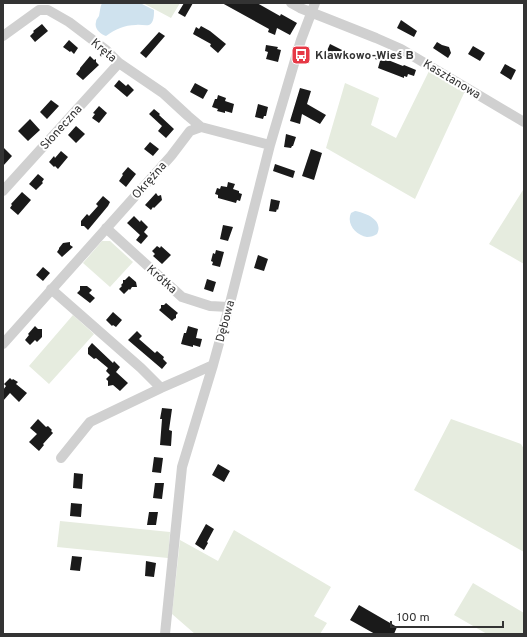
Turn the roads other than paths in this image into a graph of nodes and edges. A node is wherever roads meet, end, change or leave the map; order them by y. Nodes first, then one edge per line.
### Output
1 (291, 3) edge
2 (313, 8) edge
3 (3, 36) edge
4 (120, 63) junction
5 (524, 122) edge
6 (201, 127) junction
7 (270, 145) junction
8 (3, 191) edge
9 (106, 228) junction
10 (51, 289) junction
11 (230, 307) junction
12 (3, 344) edge
13 (213, 364) junction
14 (161, 388) junction
15 (61, 458) dead end
16 (165, 634) edge

1 - 2 street, Kasztanowa
2 - 5 street, Kasztanowa
2 - 7 street, Dębowa
3 - 4 street, Kręta
4 - 6 street, Kręta
4 - 8 street, Słoneczna
6 - 7 street
6 - 9 street, Okrężna
7 - 11 street, Dębowa
9 - 10 street, Okrężna
9 - 11 street, Krótka
10 - 12 street, Okrężna
10 - 14 street
11 - 13 street, Dębowa
13 - 14 street
13 - 16 street, Dębowa
14 - 15 street

